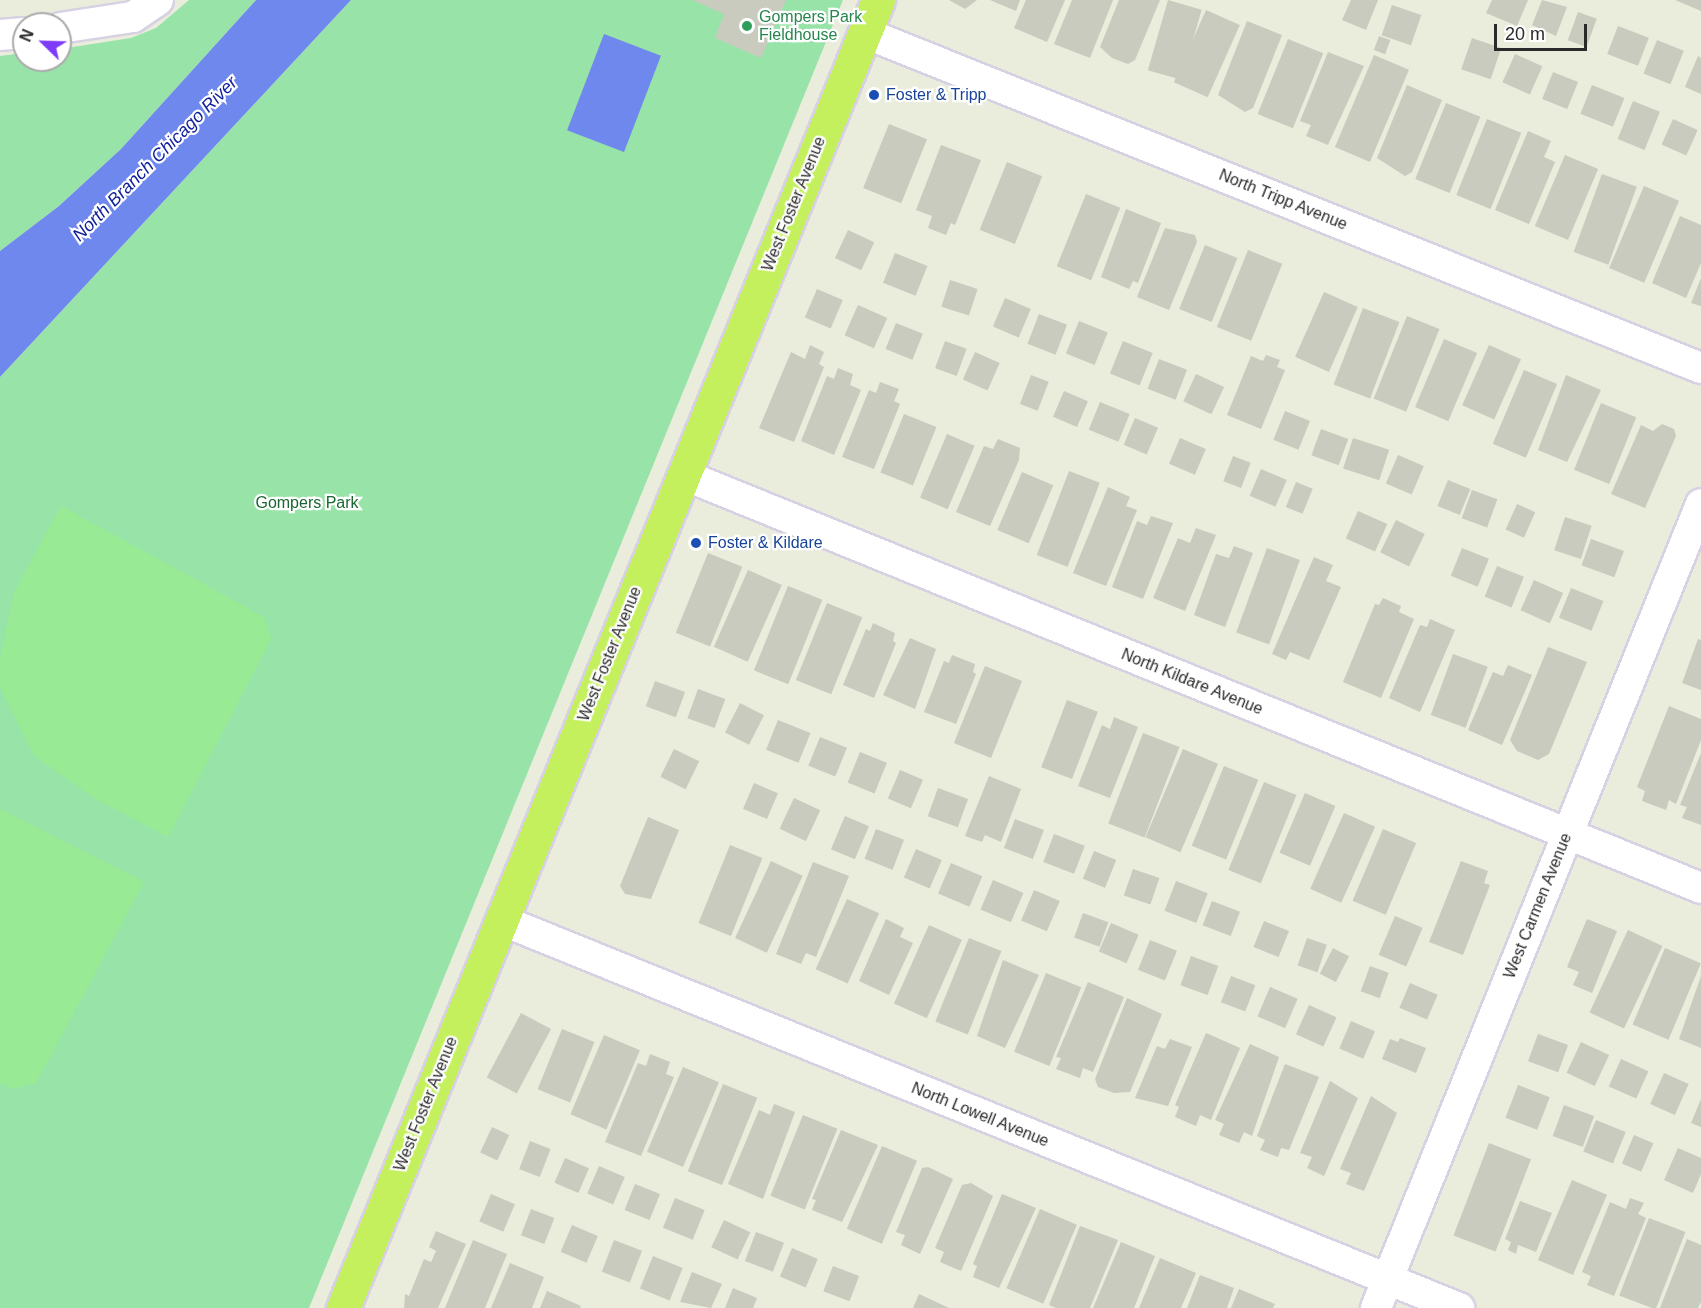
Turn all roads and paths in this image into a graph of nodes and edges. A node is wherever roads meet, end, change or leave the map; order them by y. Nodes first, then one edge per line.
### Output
1 (158, 0) edge
2 (878, 0) edge
3 (72, 26) edge
4 (865, 33) junction
5 (1701, 368) edge
6 (684, 475) junction
7 (1701, 504) edge
8 (1567, 834) junction
9 (1701, 888) edge
10 (501, 920) junction
11 (1387, 1280) junction
12 (343, 1308) edge
13 (1376, 1308) edge
14 (1459, 1308) edge

1 - 3 street
2 - 4 main road, West Foster Avenue
4 - 5 street, North Tripp Avenue
4 - 6 main road, West Foster Avenue
6 - 8 street, North Kildare Avenue
6 - 10 main road, West Foster Avenue
7 - 8 street, West Carmen Avenue
8 - 9 street, North Kildare Avenue
8 - 11 street, West Carmen Avenue
10 - 11 street, North Lowell Avenue
10 - 12 main road, West Foster Avenue
11 - 13 street, West Carmen Avenue
11 - 14 street, North Lowell Avenue

